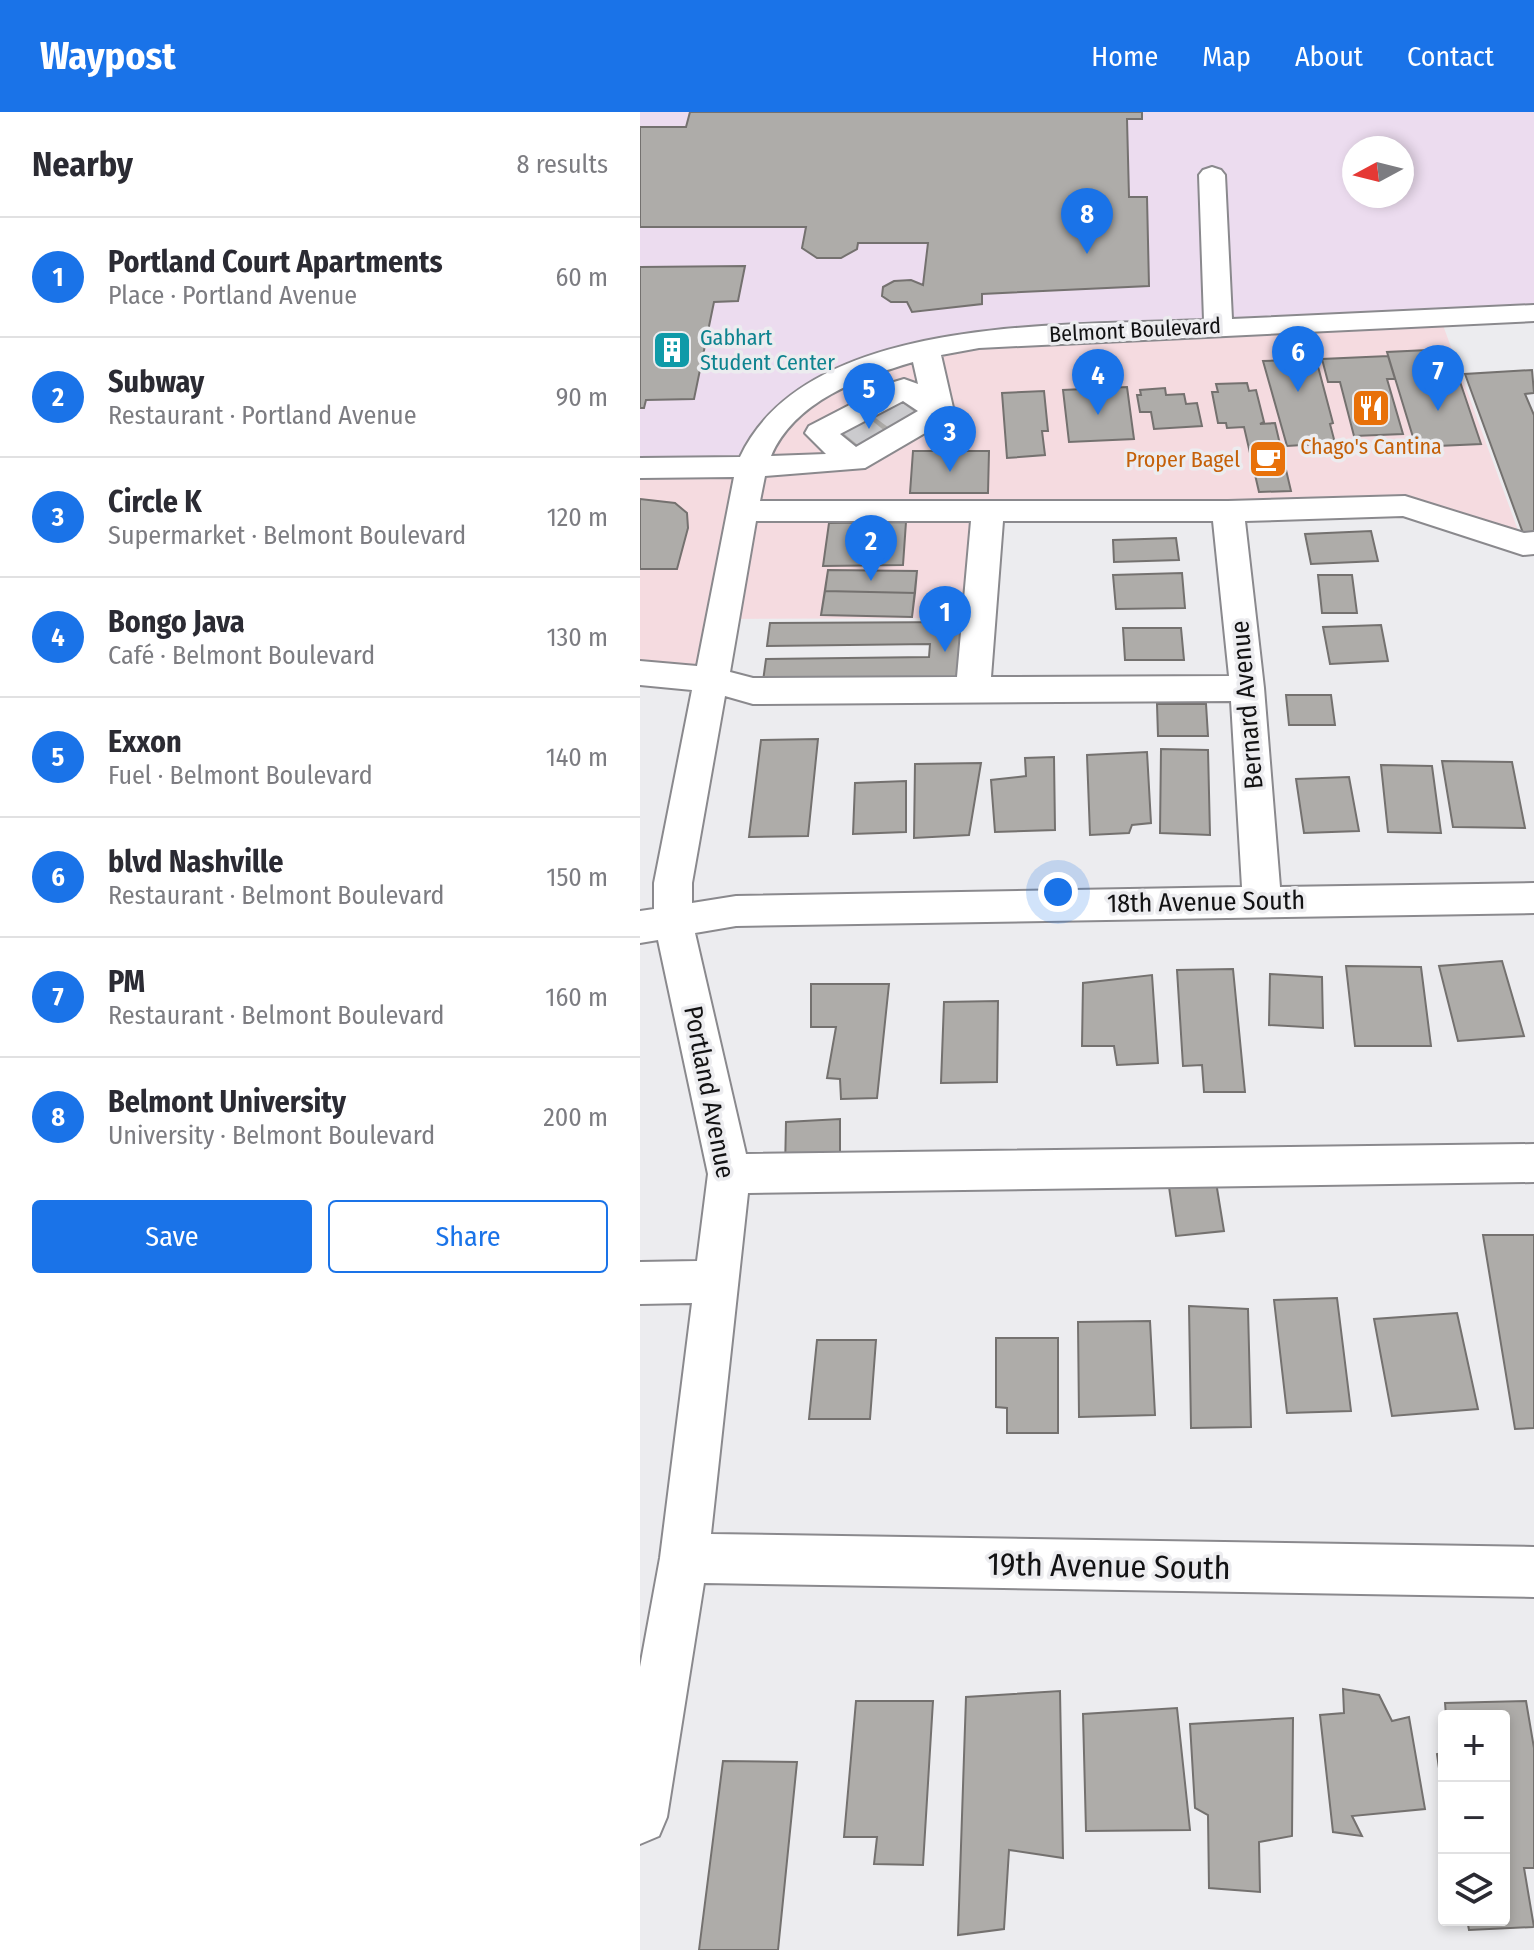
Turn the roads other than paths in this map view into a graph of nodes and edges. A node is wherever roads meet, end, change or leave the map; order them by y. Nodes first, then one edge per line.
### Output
1 (1212, 175) dead end
2 (1534, 313) edge
3 (1218, 327) junction
4 (925, 349) junction
5 (939, 412) junction
6 (895, 415) junction
7 (862, 438) junction
8 (751, 467) junction
9 (640, 468) edge
10 (743, 511) junction
11 (988, 511) junction
12 (1228, 511) junction
13 (1534, 543) edge
14 (640, 673) edge
15 (710, 679) junction
16 (1247, 688) junction
17 (973, 690) junction
18 (1534, 898) edge
19 (1262, 900) junction
20 (656, 924) edge
21 (1534, 1163) edge
22 (729, 1174) junction
23 (715, 1282) junction
24 (640, 1283) edge
25 (684, 1558) junction
26 (1534, 1572) edge
27 (647, 1716) edge
28 (640, 1817) edge

1 - 3 street
2 - 3 street, Belmont Boulevard
3 - 4 street, Belmont Boulevard
4 - 5 street
4 - 8 street, Belmont Boulevard
5 - 6 street
5 - 6 street
6 - 7 street
6 - 7 street
7 - 8 street
8 - 9 street
8 - 10 street, Portland Avenue
10 - 11 street
10 - 15 street, Portland Avenue
11 - 12 street
11 - 17 street
12 - 13 street
12 - 16 street, Bernard Avenue
14 - 15 street
15 - 17 street
15 - 20 street, Portland Avenue
16 - 17 street
16 - 19 street, Bernard Avenue
18 - 19 street, 18th Avenue South
19 - 20 street, 18th Avenue South
20 - 22 street, Portland Avenue
21 - 22 street
22 - 23 street, Portland Avenue
23 - 24 street
23 - 25 street, Portland Avenue
25 - 26 street, 19th Avenue South
25 - 27 street, Portland Avenue
27 - 28 street, Portland Avenue

